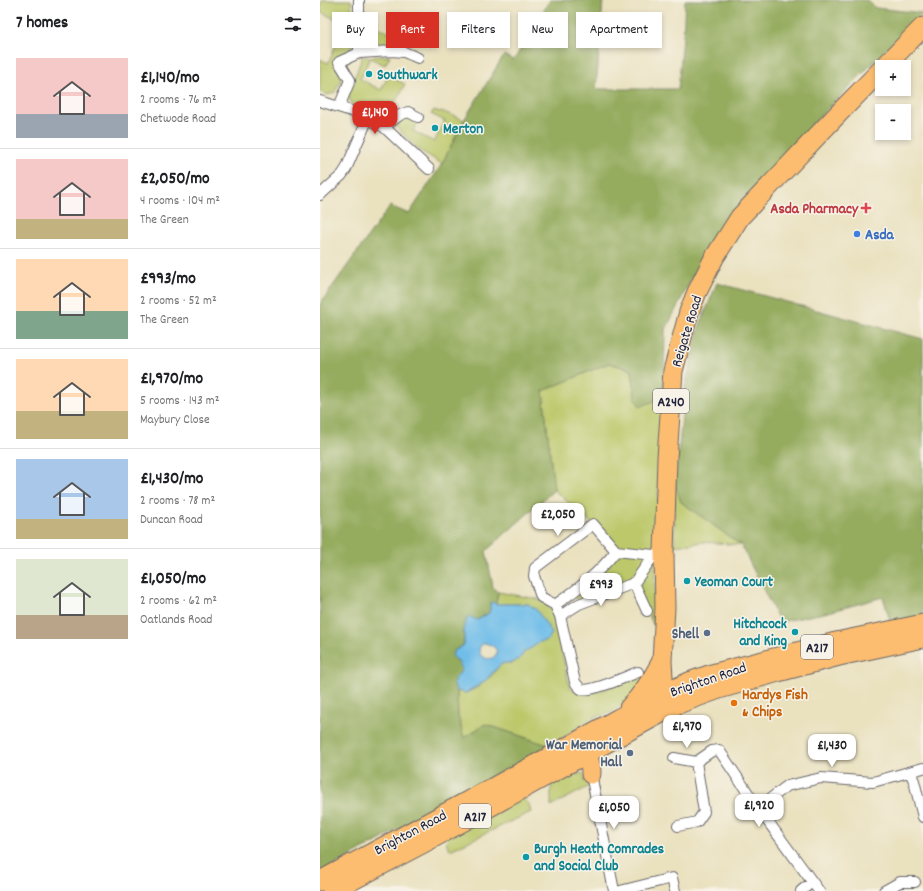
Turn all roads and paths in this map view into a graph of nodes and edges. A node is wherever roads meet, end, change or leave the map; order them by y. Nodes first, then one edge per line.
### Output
1 (359, 0) edge
2 (923, 27) edge
3 (360, 53) junction
4 (418, 58) dead end
5 (891, 60) edge
6 (875, 76) edge
7 (320, 101) edge
8 (339, 107) junction
9 (418, 117) dead end
10 (368, 118) junction
11 (384, 128) junction
12 (428, 169) dead end
13 (320, 195) edge
14 (616, 551) junction
15 (659, 553) junction
16 (634, 583) junction
17 (573, 593) junction
18 (579, 604) junction
19 (555, 605) junction
20 (646, 611) dead end
21 (560, 616) junction
22 (923, 624) edge
23 (923, 638) edge
24 (662, 660) junction
25 (638, 672) dead end
26 (689, 682) junction
27 (670, 703) junction
28 (619, 718) junction
29 (578, 750) junction
30 (674, 758) dead end
31 (696, 762) junction
32 (561, 768) junction
33 (923, 768) edge
34 (910, 772) junction
35 (591, 774) junction
36 (758, 808) junction
37 (923, 817) edge
38 (678, 826) dead end
39 (320, 881) edge
40 (812, 882) junction
41 (915, 882) dead end
42 (332, 891) edge
43 (614, 891) edge
44 (620, 891) edge
45 (675, 891) edge
46 (801, 891) edge
47 (819, 891) edge
48 (884, 891) edge

1 - 3 street
2 - 5 highway, Reigate Road / A240
3 - 4 street
3 - 8 street
6 - 15 highway, Reigate Road / A240
7 - 8 street
8 - 10 street
9 - 11 street
10 - 11 street
10 - 13 street
11 - 12 street
14 - 15 street
14 - 17 street
14 - 19 street
15 - 16 street
15 - 24 highway, Reigate Road / A240
16 - 18 street
16 - 20 street
17 - 18 street
17 - 19 street
18 - 21 street
19 - 21 street
21 - 25 street
22 - 26 highway, Brighton Road / A217
23 - 27 highway, Brighton Road / A217
24 - 26 highway
24 - 27 highway, A240
24 - 28 highway
26 - 27 highway, Brighton Road / A217
27 - 28 highway, Brighton Road / A217
27 - 29 highway, Brighton Road / A217
28 - 29 highway, Brighton Road / A217
29 - 32 highway, Brighton Road / A217
29 - 35 highway
29 - 39 highway, Brighton Road / A217
30 - 31 street
31 - 36 street
31 - 38 street
32 - 35 highway
32 - 42 highway, Brighton Road / A217
33 - 34 street
34 - 36 street
34 - 37 street
35 - 43 street
36 - 40 street
40 - 46 street
40 - 47 street
41 - 48 street
44 - 45 street

